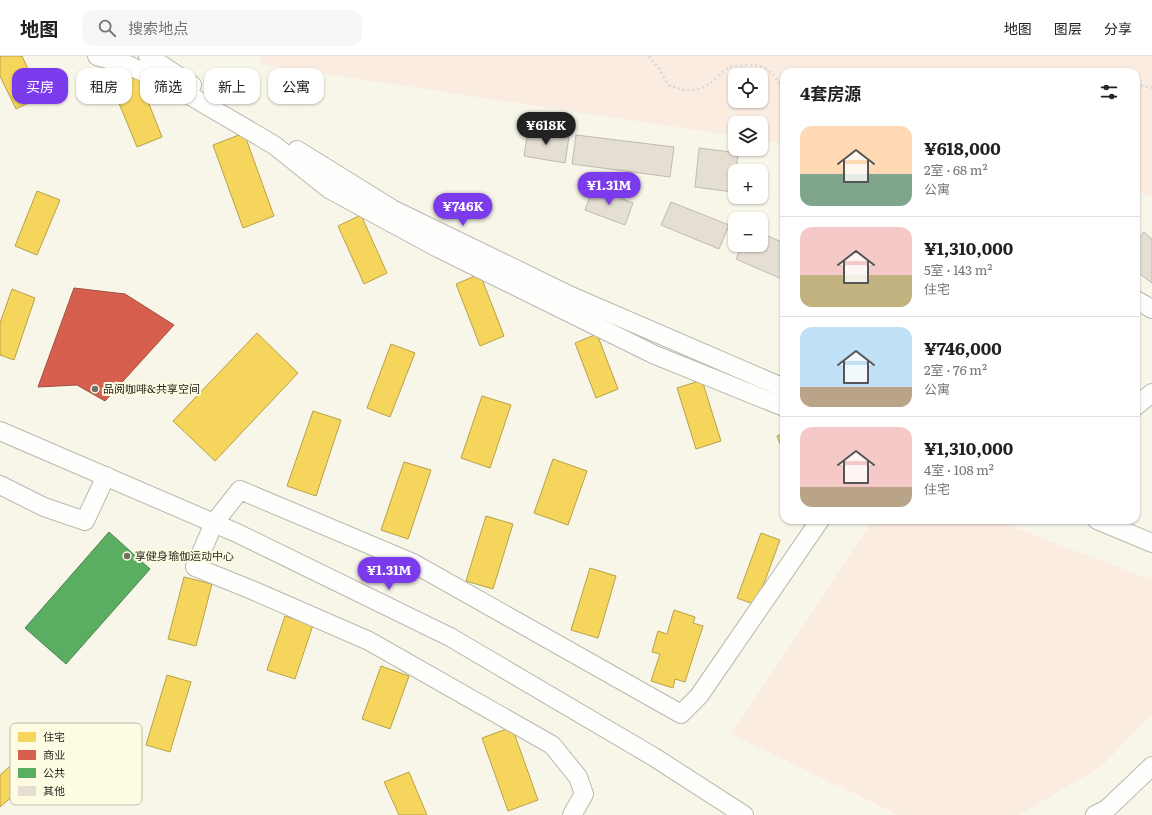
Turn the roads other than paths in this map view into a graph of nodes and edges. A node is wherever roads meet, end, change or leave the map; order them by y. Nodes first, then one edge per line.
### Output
1 (97, 56) edge
2 (148, 56) edge
3 (1140, 302) edge
4 (1152, 309) edge
5 (780, 386) edge
6 (1152, 392) edge
7 (1140, 402) edge
8 (780, 405) edge
9 (0, 431) edge
10 (106, 476) junction
11 (0, 485) edge
12 (214, 523) junction
13 (817, 524) edge
14 (1107, 524) edge
15 (1152, 543) edge
16 (1152, 766) edge
17 (572, 815) edge
18 (744, 815) edge
19 (1095, 815) edge

1 - 8 street
2 - 5 street
3 - 4 street
6 - 7 street
9 - 10 street
10 - 11 street
10 - 12 street
12 - 13 street
12 - 17 street
12 - 18 street
14 - 15 street
16 - 19 street

